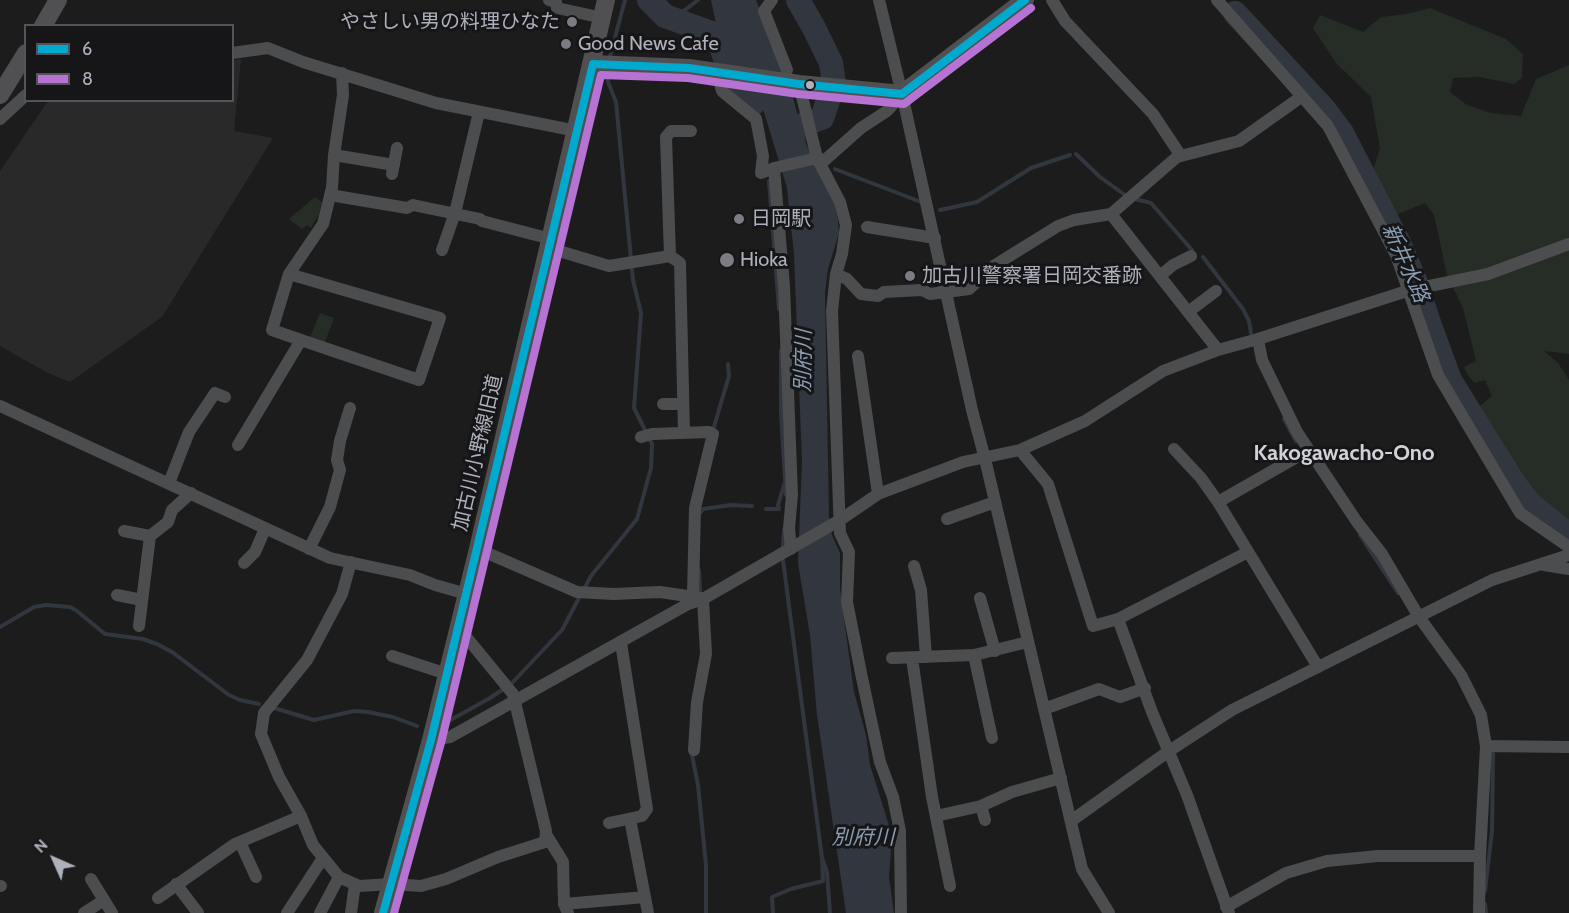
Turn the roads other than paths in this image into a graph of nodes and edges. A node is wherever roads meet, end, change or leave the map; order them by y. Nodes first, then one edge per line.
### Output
1 (58, 0) edge
2 (549, 0) edge
3 (606, 0) edge
4 (772, 0) edge
5 (879, 0) edge
6 (1025, 0) edge
7 (1052, 0) edge
8 (1217, 0) edge
9 (603, 18) junction
10 (43, 24) edge
11 (234, 53) edge
12 (24, 56) edge
13 (593, 64) junction
14 (787, 70) dead end
15 (342, 73) junction
16 (717, 73) junction
17 (799, 84) junction
18 (902, 94) junction
19 (0, 95) edge
20 (24, 97) edge
21 (1301, 97) junction
22 (479, 112) junction
23 (0, 119) edge
24 (577, 130) junction
25 (692, 131) dead end
26 (397, 148) dead end
27 (334, 155) junction
28 (1181, 156) junction
29 (818, 159) junction
30 (774, 168) junction
31 (330, 195) junction
32 (454, 213) junction
33 (1111, 214) junction
34 (867, 227) dead end
35 (935, 238) junction
36 (550, 243) junction
37 (1569, 244) edge
38 (442, 250) dead end
39 (669, 256) junction
40 (1191, 256) dead end
41 (289, 274) junction
42 (836, 274) junction
43 (1160, 276) junction
44 (1410, 290) junction
45 (1216, 291) dead end
46 (947, 293) junction
47 (1188, 312) junction
48 (1258, 339) junction
49 (301, 340) junction
50 (1218, 350) junction
51 (858, 356) dead end
52 (225, 398) dead end
53 (663, 404) dead end
54 (683, 404) junction
55 (0, 406) edge
56 (865, 406) junction
57 (350, 408) dead end
58 (852, 408) dead end
59 (684, 433) junction
60 (641, 437) dead end
61 (238, 445) dead end
62 (1174, 449) dead end
63 (1020, 450) junction
64 (1309, 450) junction
65 (985, 459) junction
66 (169, 483) junction
67 (191, 493) junction
68 (878, 494) junction
69 (995, 502) junction
70 (1218, 502) junction
71 (946, 519) dead end
72 (840, 520) junction
73 (265, 529) junction
74 (124, 531) dead end
75 (150, 536) junction
76 (1569, 547) edge
77 (309, 549) junction
78 (478, 549) junction
79 (791, 549) junction
80 (1248, 552) junction
81 (1569, 555) edge
82 (351, 562) junction
83 (244, 563) dead end
84 (1543, 564) junction
85 (914, 566) dead end
86 (1569, 569) edge
87 (467, 594) junction
88 (117, 595) dead end
89 (980, 598) dead end
90 (142, 600) junction
91 (697, 600) junction
92 (1419, 617) junction
93 (1118, 619) junction
94 (139, 626) dead end
95 (458, 627) junction
96 (1029, 642) junction
97 (621, 643) junction
98 (995, 651) junction
99 (974, 655) junction
100 (392, 656) dead end
101 (926, 657) junction
102 (892, 658) dead end
103 (912, 658) junction
104 (1318, 667) junction
105 (447, 674) junction
106 (1145, 688) junction
107 (514, 698) junction
108 (1044, 709) junction
109 (987, 717) junction
110 (973, 721) dead end
111 (992, 738) dead end
112 (430, 740) junction
113 (1486, 746) junction
114 (1569, 747) edge
115 (694, 750) dead end
116 (1169, 751) junction
117 (1061, 778) junction
118 (981, 806) junction
119 (301, 816) junction
120 (936, 816) junction
121 (630, 819) junction
122 (985, 820) dead end
123 (1071, 821) junction
124 (609, 823) dead end
125 (547, 836) junction
126 (240, 842) junction
127 (1480, 856) junction
128 (323, 858) junction
129 (946, 866) junction
130 (932, 869) dead end
131 (256, 877) dead end
132 (339, 877) junction
133 (91, 879) dead end
134 (176, 884) junction
135 (391, 884) junction
136 (355, 885) junction
137 (950, 886) dead end
138 (645, 897) junction
139 (158, 898) dead end
140 (104, 900) junction
141 (566, 908) edge
142 (1227, 910) edge
143 (84, 913) edge
144 (112, 913) edge
145 (198, 913) edge
146 (287, 913) edge
147 (320, 913) edge
148 (351, 913) edge
149 (383, 913) edge
150 (648, 913) edge
151 (901, 913) edge
152 (1109, 913) edge
153 (1479, 913) edge

1 - 10 street
2 - 9 street
3 - 9 street, 加古川小野線旧道
4 - 14 street
5 - 18 street
6 - 18 street
7 - 28 street
8 - 21 street
9 - 13 street, 加古川小野線旧道
11 - 15 street
12 - 19 street
13 - 16 street
13 - 24 street, 加古川小野線旧道
15 - 22 street
15 - 27 street
16 - 17 street
16 - 30 street
17 - 18 street
17 - 29 street
18 - 29 street
18 - 35 street
20 - 23 street
21 - 28 street
21 - 44 street
22 - 24 street
22 - 32 street
24 - 36 street, 加古川小野線旧道
25 - 39 street
26 - 27 street
27 - 31 street
28 - 33 street
29 - 30 street
29 - 42 street
30 - 79 street
31 - 32 street
31 - 41 street
32 - 36 street
32 - 38 street
33 - 43 street
33 - 46 street
34 - 35 street
35 - 46 street
36 - 39 street
36 - 78 street, 加古川小野線旧道
37 - 44 street
39 - 54 street
40 - 43 street
41 - 49 street
41 - 49 street
42 - 46 street
42 - 72 street
43 - 47 street
44 - 48 street
44 - 76 street
45 - 47 street
46 - 65 street
47 - 50 street
48 - 50 street
48 - 64 street
49 - 61 street
50 - 63 street
51 - 56 street
52 - 66 street
53 - 54 street
54 - 59 street
55 - 66 street
56 - 58 street
56 - 68 street
57 - 77 street
59 - 60 street
59 - 91 street
62 - 70 street
63 - 65 street
63 - 93 street
64 - 70 street
64 - 92 street
65 - 68 street
65 - 69 street
66 - 67 street
67 - 73 street
67 - 75 street
68 - 72 street
69 - 71 street
69 - 96 street
70 - 80 street
72 - 79 street
72 - 151 street
73 - 77 street
73 - 83 street
74 - 75 street
75 - 90 street
77 - 82 street
78 - 87 street, 加古川小野線旧道
78 - 91 street
79 - 91 street
80 - 93 street
80 - 104 street
81 - 84 street
82 - 87 street
82 - 119 street
84 - 86 street
84 - 92 street
85 - 101 street
87 - 95 street, 加古川小野線旧道
88 - 90 street
89 - 98 street
90 - 94 street
91 - 97 street
91 - 115 street
92 - 104 street
92 - 113 street
93 - 106 street
95 - 105 street, 加古川小野線旧道
95 - 107 street
96 - 98 street
96 - 108 street
97 - 107 street
97 - 121 street
98 - 99 street
99 - 101 street
99 - 109 street
100 - 105 street
101 - 103 street
102 - 103 street
103 - 120 street
104 - 116 street
105 - 112 street, 加古川小野線旧道
106 - 108 street
106 - 116 street
107 - 112 street
107 - 125 street
108 - 117 street
109 - 110 street
109 - 111 street
112 - 135 street, 加古川小野線旧道
113 - 114 street
113 - 127 street
116 - 123 street
116 - 142 street
117 - 118 street
117 - 123 street
118 - 120 street
118 - 122 street
119 - 126 street
119 - 128 street
120 - 129 street
121 - 124 street
121 - 138 street
123 - 152 street
125 - 135 street
125 - 141 street
126 - 131 street
126 - 134 street
127 - 142 street
127 - 153 street
128 - 132 street
128 - 146 street
129 - 130 street
129 - 137 street
132 - 136 street
132 - 147 street
133 - 140 street
134 - 139 street
134 - 145 street
135 - 136 street
135 - 149 street, 加古川小野線旧道
136 - 148 street
138 - 141 street
138 - 150 street
140 - 143 street
140 - 144 street

